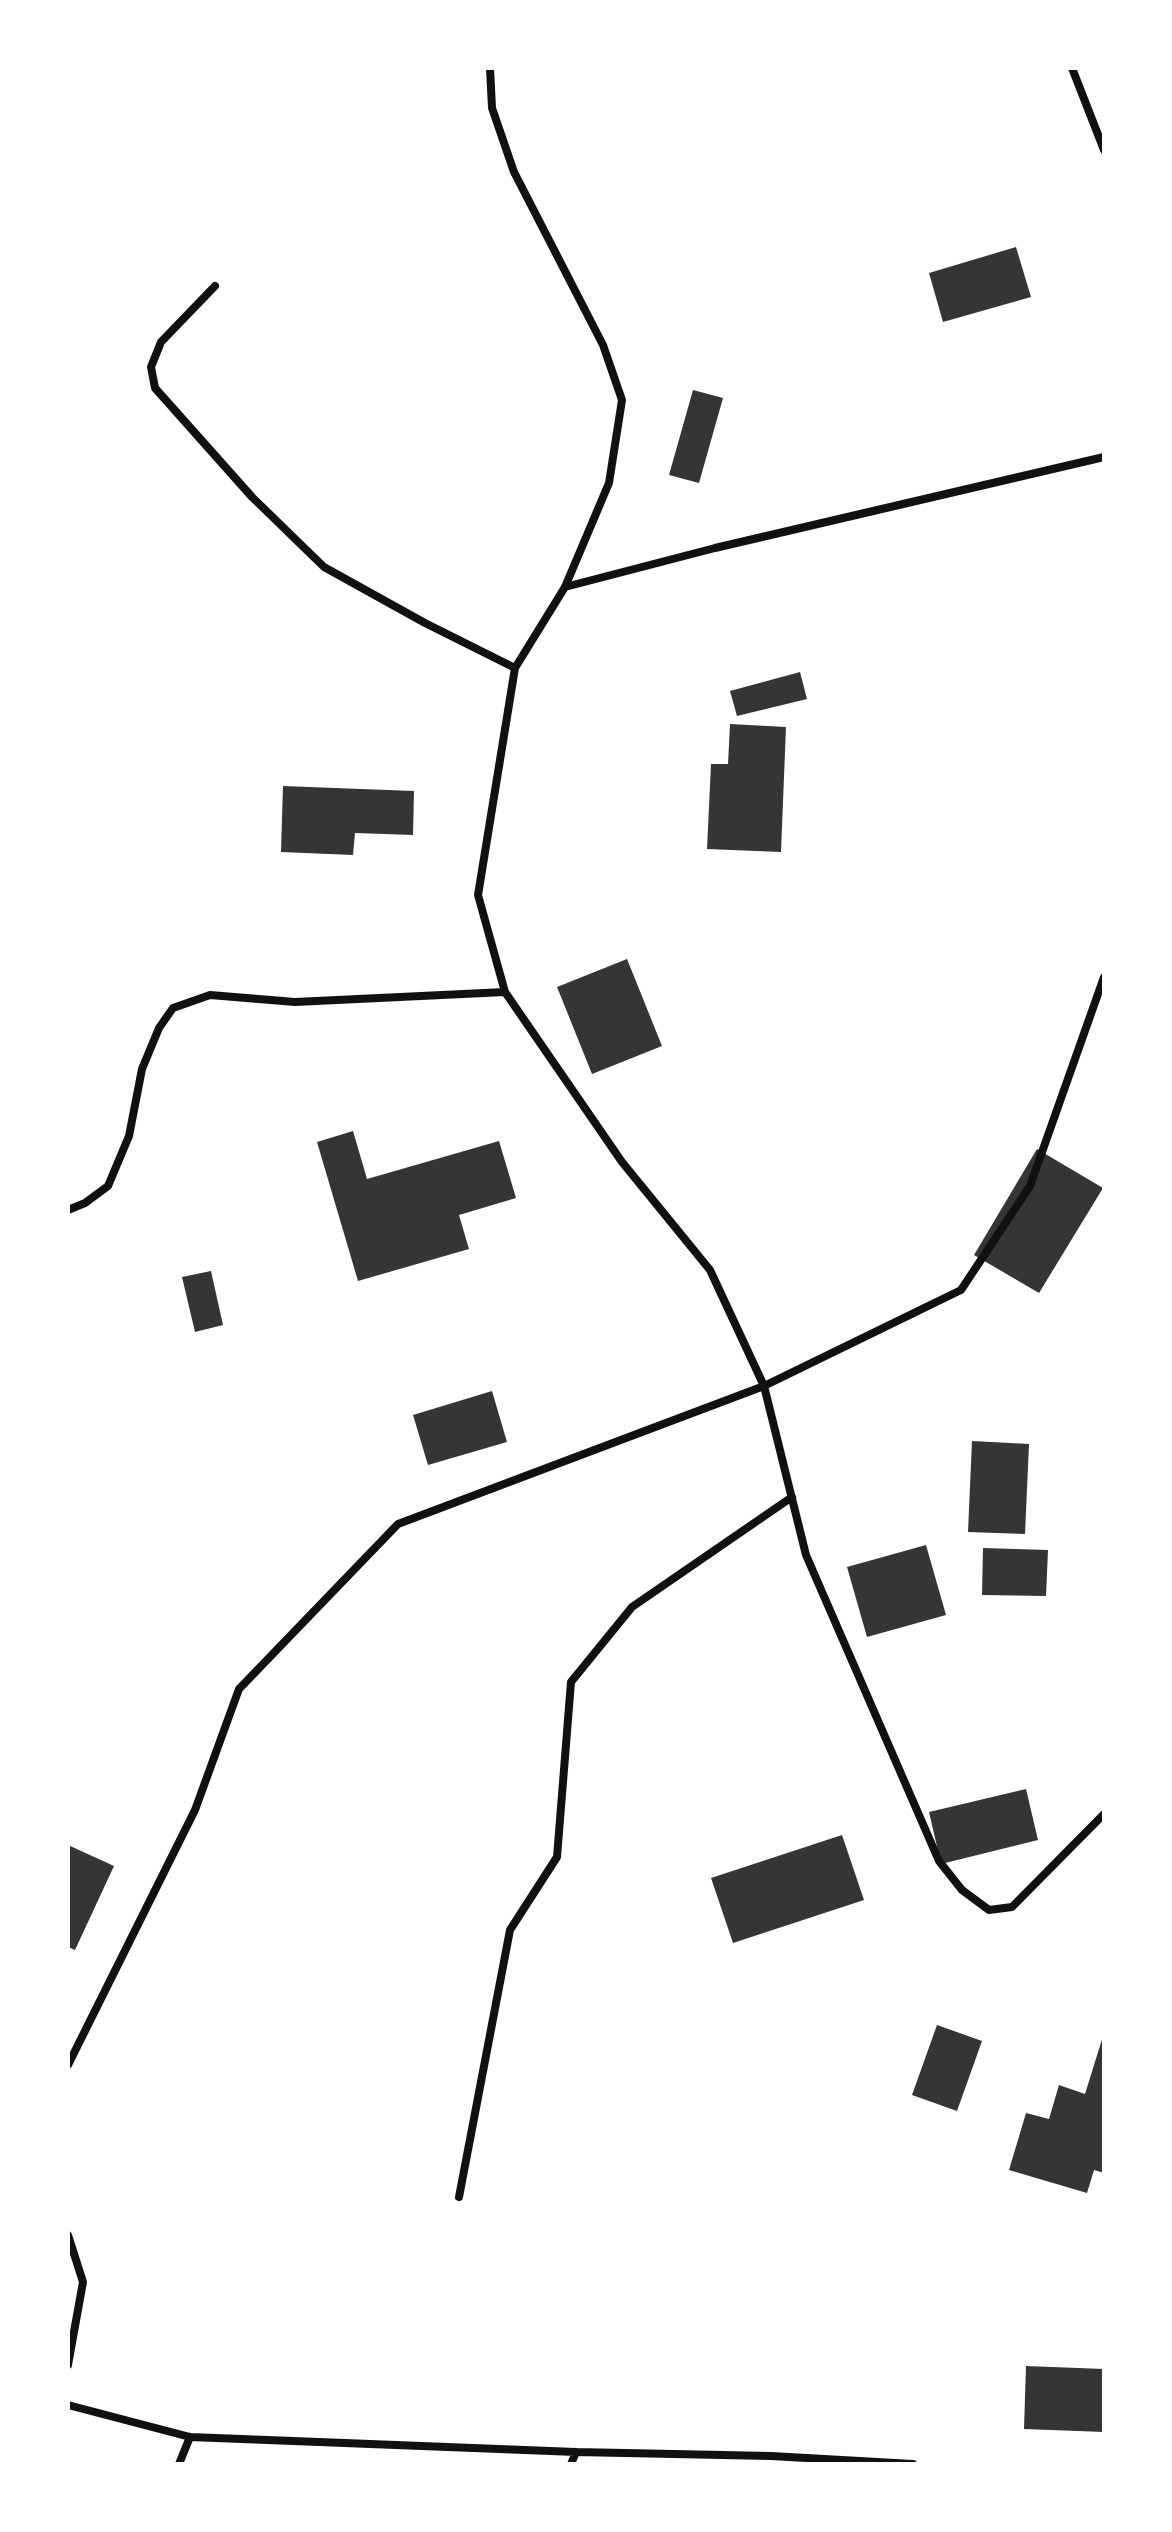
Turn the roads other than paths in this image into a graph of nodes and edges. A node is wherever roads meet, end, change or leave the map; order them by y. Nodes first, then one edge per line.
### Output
1 (490, 68) edge
2 (1072, 68) edge
3 (1104, 150) edge
4 (215, 286) dead end
5 (1104, 457) edge
6 (565, 587) junction
7 (515, 668) junction
8 (1104, 977) edge
9 (505, 992) junction
10 (68, 1210) edge
11 (764, 1386) junction
12 (792, 1497) junction
13 (1104, 1814) edge
14 (68, 2065) edge
15 (459, 2197) dead end
16 (68, 2235) edge
17 (68, 2365) edge
18 (68, 2405) edge
19 (190, 2437) junction
20 (576, 2452) junction
21 (179, 2464) edge
22 (571, 2464) edge
23 (913, 2464) edge

1 - 6 street
2 - 3 street
4 - 7 street
5 - 6 street
6 - 7 street
7 - 9 street
8 - 11 street
9 - 10 street
9 - 11 street
11 - 12 street
11 - 14 street
12 - 13 street
12 - 15 street
16 - 17 street
18 - 19 street
19 - 20 street
19 - 21 street
20 - 22 street
20 - 23 street

